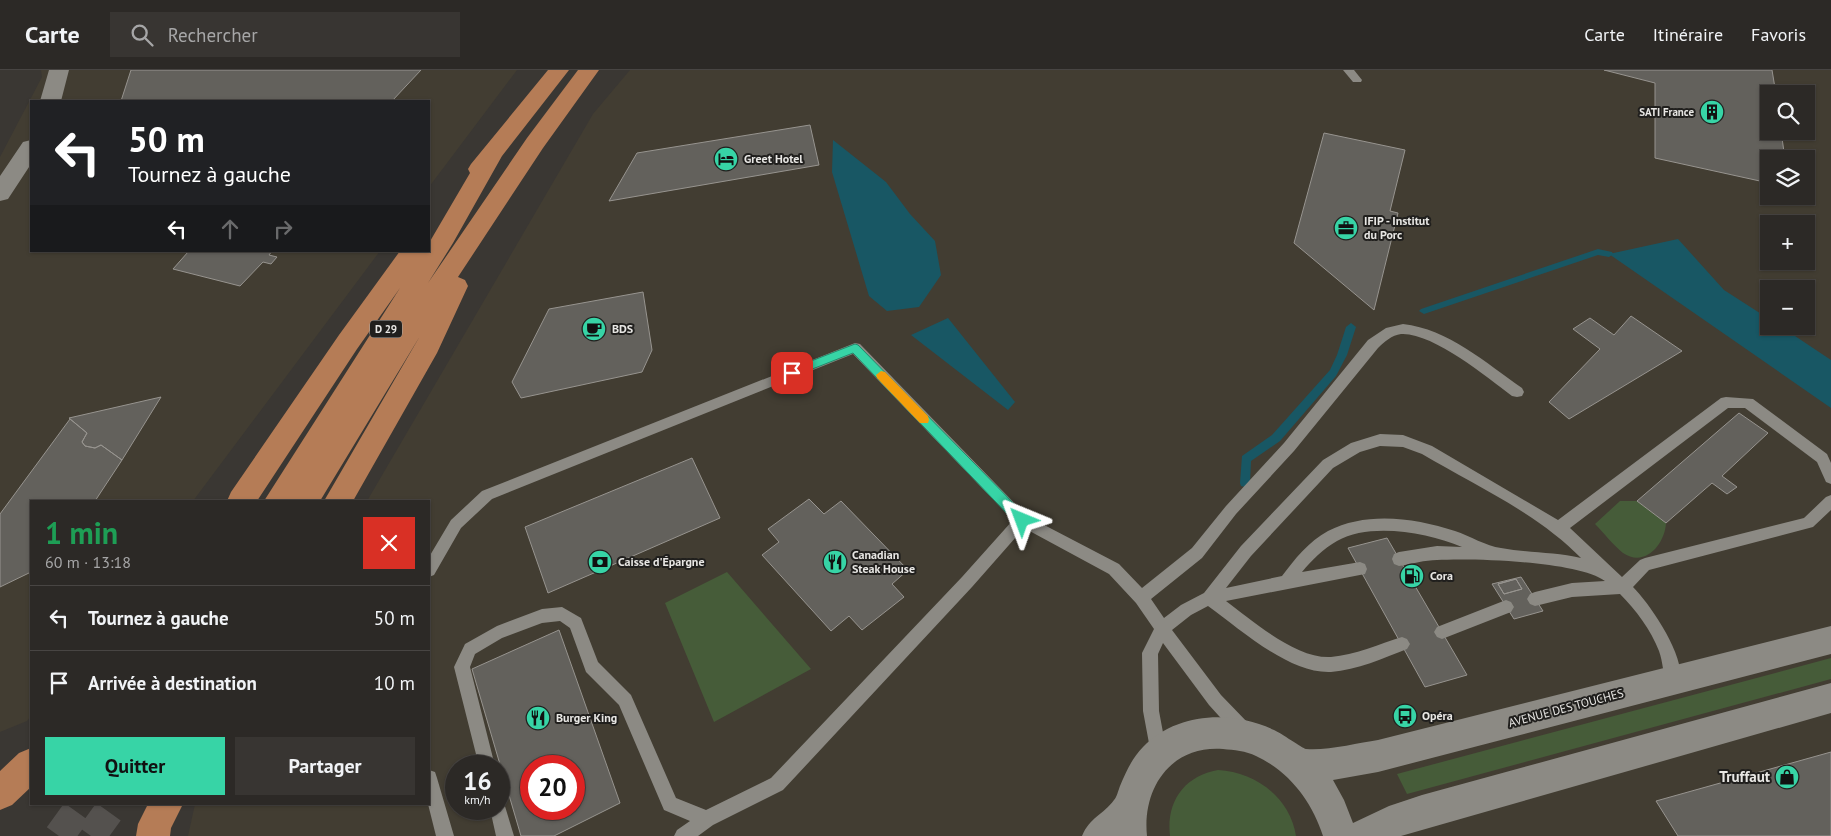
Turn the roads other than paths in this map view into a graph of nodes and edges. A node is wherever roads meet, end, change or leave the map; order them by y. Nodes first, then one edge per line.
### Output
1 (59, 70) edge
2 (559, 70) edge
3 (589, 70) edge
4 (1348, 70) edge
5 (1357, 80) dead end
6 (51, 100) edge
7 (30, 148) edge
8 (491, 156) junction
9 (0, 192) edge
10 (493, 206) junction
11 (430, 229) edge
12 (412, 252) edge
13 (1517, 392) dead end
14 (1831, 478) edge
15 (242, 500) edge
16 (279, 500) edge
17 (306, 500) edge
18 (339, 500) edge
19 (1831, 501) edge
20 (1022, 520) junction
21 (1559, 528) junction
22 (1498, 554) junction
23 (1399, 559) dead end
24 (430, 568) edge
25 (1360, 569) dead end
26 (1605, 572) junction
27 (1286, 582) junction
28 (1622, 587) junction
29 (1141, 598) junction
30 (1209, 598) junction
31 (1535, 599) dead end
32 (1506, 607) dead end
33 (1162, 629) junction
34 (1442, 632) dead end
35 (1831, 640) edge
36 (1402, 644) dead end
37 (1674, 680) junction
38 (1831, 698) edge
39 (1248, 736) junction
40 (1158, 754) junction
41 (484, 755) edge
42 (30, 766) edge
43 (1300, 766) junction
44 (430, 782) edge
45 (0, 793) edge
46 (165, 805) edge
47 (707, 819) junction
48 (501, 820) edge
49 (1130, 822) edge
50 (153, 836) edge
51 (445, 836) edge
52 (505, 836) edge
53 (683, 836) edge
54 (1099, 836) edge
55 (1340, 836) edge
56 (1364, 836) edge

1 - 6 street
2 - 8 main road, D 29
3 - 10 main road, D 29
4 - 5 lane
7 - 9 street
8 - 11 main road
8 - 16 main road, D 29
10 - 17 main road, D 29
10 - 18 main road
12 - 15 main road
13 - 29 lane
14 - 21 lane
19 - 28 lane
20 - 24 lane
20 - 29 lane
20 - 47 lane
21 - 26 lane
21 - 30 lane
22 - 23 lane
22 - 26 lane
22 - 27 lane
25 - 27 lane
26 - 28 lane
27 - 30 lane
28 - 31 lane
28 - 37 lane
29 - 33 lane
30 - 33 lane
30 - 36 lane
32 - 34 lane
33 - 39 lane
33 - 40 lane
35 - 37 street, AVENUE DES TOUCHES
37 - 43 street, AVENUE DES TOUCHES
38 - 56 street
39 - 40 street
39 - 43 street
40 - 49 street
41 - 47 lane
42 - 45 main road
43 - 55 street
44 - 51 lane
46 - 50 main road
47 - 53 lane
48 - 52 lane
49 - 54 street

